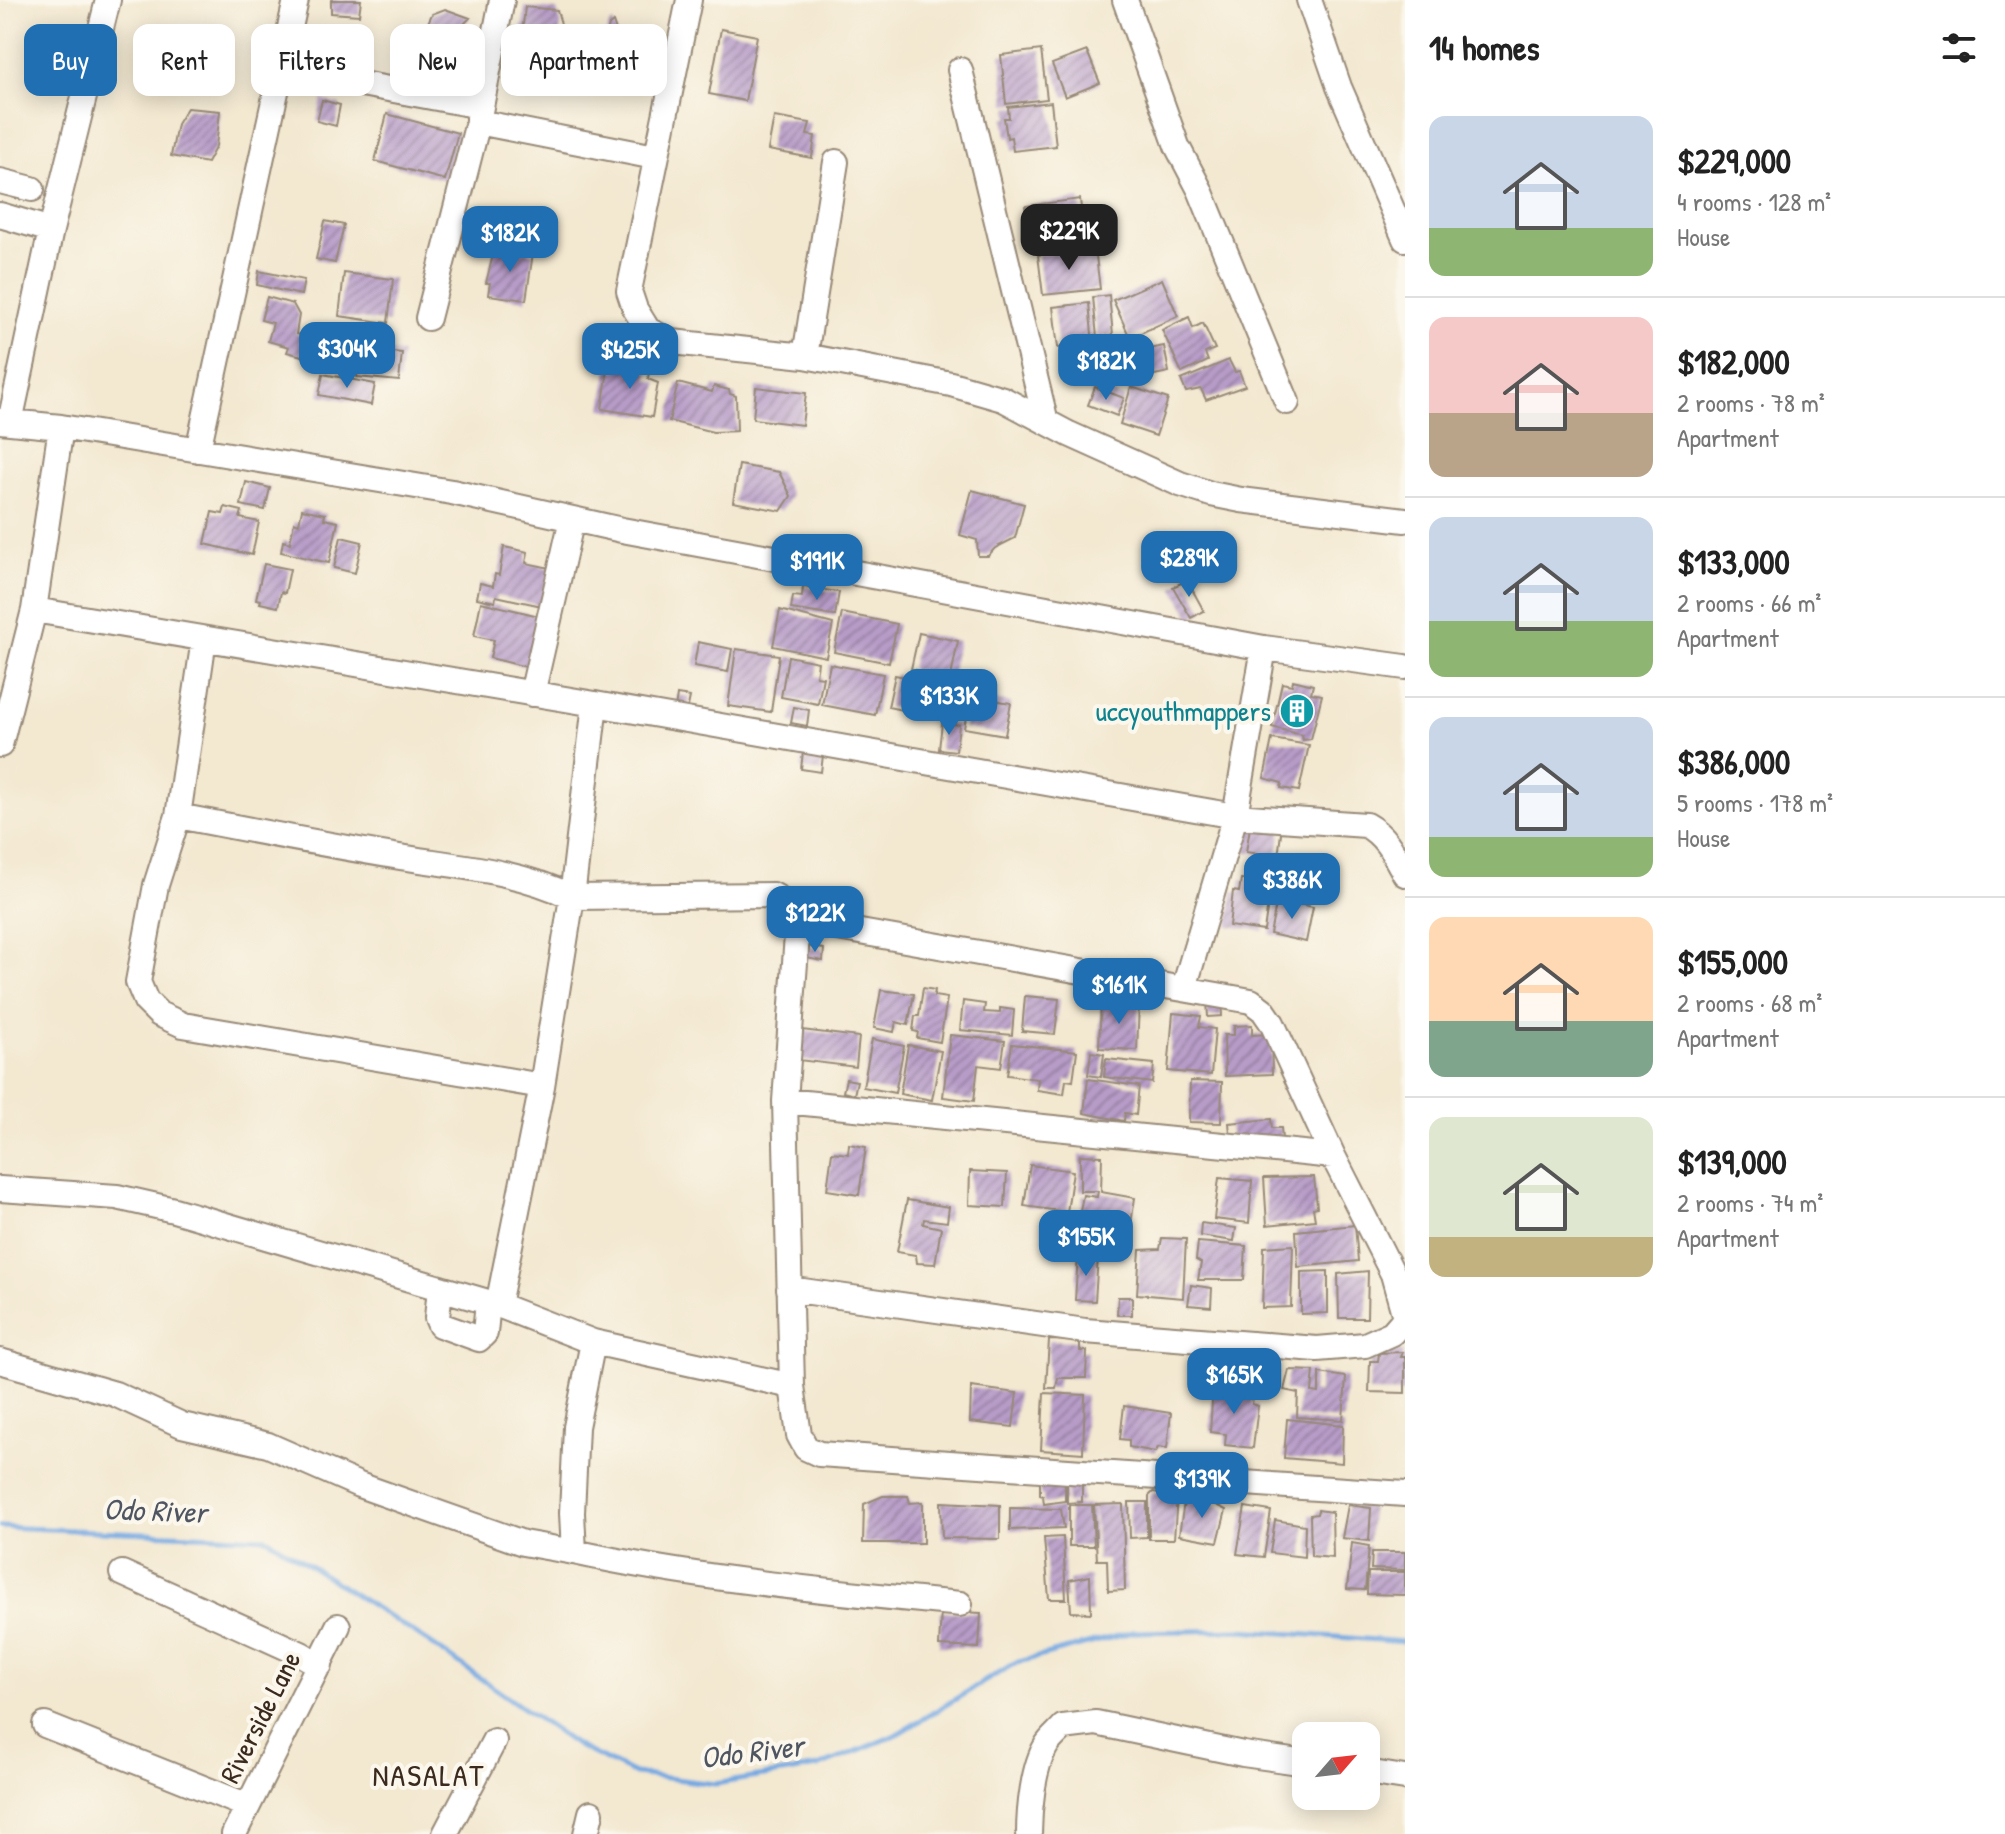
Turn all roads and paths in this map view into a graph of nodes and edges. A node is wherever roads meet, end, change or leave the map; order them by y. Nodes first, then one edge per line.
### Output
1 (108, 0) edge
2 (296, 0) edge
3 (502, 0) edge
4 (689, 0) edge
5 (1125, 0) edge
6 (1309, 0) edge
7 (291, 24) edge
8 (960, 70) dead end
9 (374, 90) edge
10 (275, 96) edge
11 (479, 114) junction
12 (655, 157) junction
13 (836, 162) dead end
14 (0, 181) edge
15 (32, 189) dead end
16 (0, 215) edge
17 (51, 230) junction
18 (1405, 239) edge
19 (428, 318) dead end
20 (805, 356) junction
21 (1287, 402) dead end
22 (5, 422) edge
23 (1046, 422) junction
24 (61, 427) junction
25 (198, 450) junction
26 (572, 519) junction
27 (1405, 520) edge
28 (34, 610) junction
29 (204, 639) junction
30 (1264, 648) junction
31 (9, 667) edge
32 (1405, 667) edge
33 (532, 694) junction
34 (595, 704) junction
35 (0, 745) edge
36 (178, 816) junction
37 (1235, 816) junction
38 (1405, 874) edge
39 (572, 897) junction
40 (798, 921) junction
41 (1184, 988) junction
42 (542, 1086) junction
43 (785, 1101) junction
44 (1333, 1156) junction
45 (0, 1189) edge
46 (440, 1288) junction
47 (789, 1289) junction
48 (493, 1303) junction
49 (1405, 1318) edge
50 (593, 1342) junction
51 (0, 1361) edge
52 (792, 1386) junction
53 (1405, 1494) edge
54 (574, 1552) junction
55 (122, 1573) dead end
56 (960, 1604) dead end
57 (338, 1626) dead end
58 (320, 1665) junction
59 (45, 1725) dead end
60 (494, 1741) dead end
61 (1292, 1761) edge
62 (1380, 1774) edge
63 (1405, 1778) edge
64 (248, 1806) junction
65 (234, 1834) edge
66 (445, 1834) edge
67 (1029, 1834) edge

1 - 17 street
2 - 7 street
3 - 11 street
4 - 12 street
5 - 21 street
6 - 18 street
8 - 23 street
9 - 11 street
10 - 25 street
11 - 12 street
11 - 19 street
12 - 20 street
13 - 20 street
14 - 15 street
16 - 17 street
17 - 22 street
20 - 23 street
22 - 24 street
23 - 27 street
24 - 25 street
24 - 28 street
25 - 26 street
26 - 30 street
26 - 33 street
28 - 29 street
28 - 31 street
29 - 33 street
29 - 36 street
30 - 32 street
30 - 37 street
31 - 35 street
33 - 34 street
34 - 37 street
34 - 39 street
36 - 39 street
36 - 42 street
37 - 38 street
37 - 41 street
39 - 40 street
39 - 42 street
40 - 41 street
40 - 43 street
41 - 44 street
42 - 48 street
43 - 44 street
43 - 47 street
44 - 49 street
45 - 46 street
46 - 48 street
46 - 48 street
47 - 49 street
47 - 52 street
48 - 50 street
50 - 52 street
50 - 54 street
51 - 54 street
52 - 53 street
54 - 56 street
55 - 58 street
57 - 58 street, Riverside Lane
58 - 64 street, Riverside Lane
59 - 64 street
60 - 66 street
61 - 67 street
62 - 63 street
64 - 65 street, Riverside Lane

